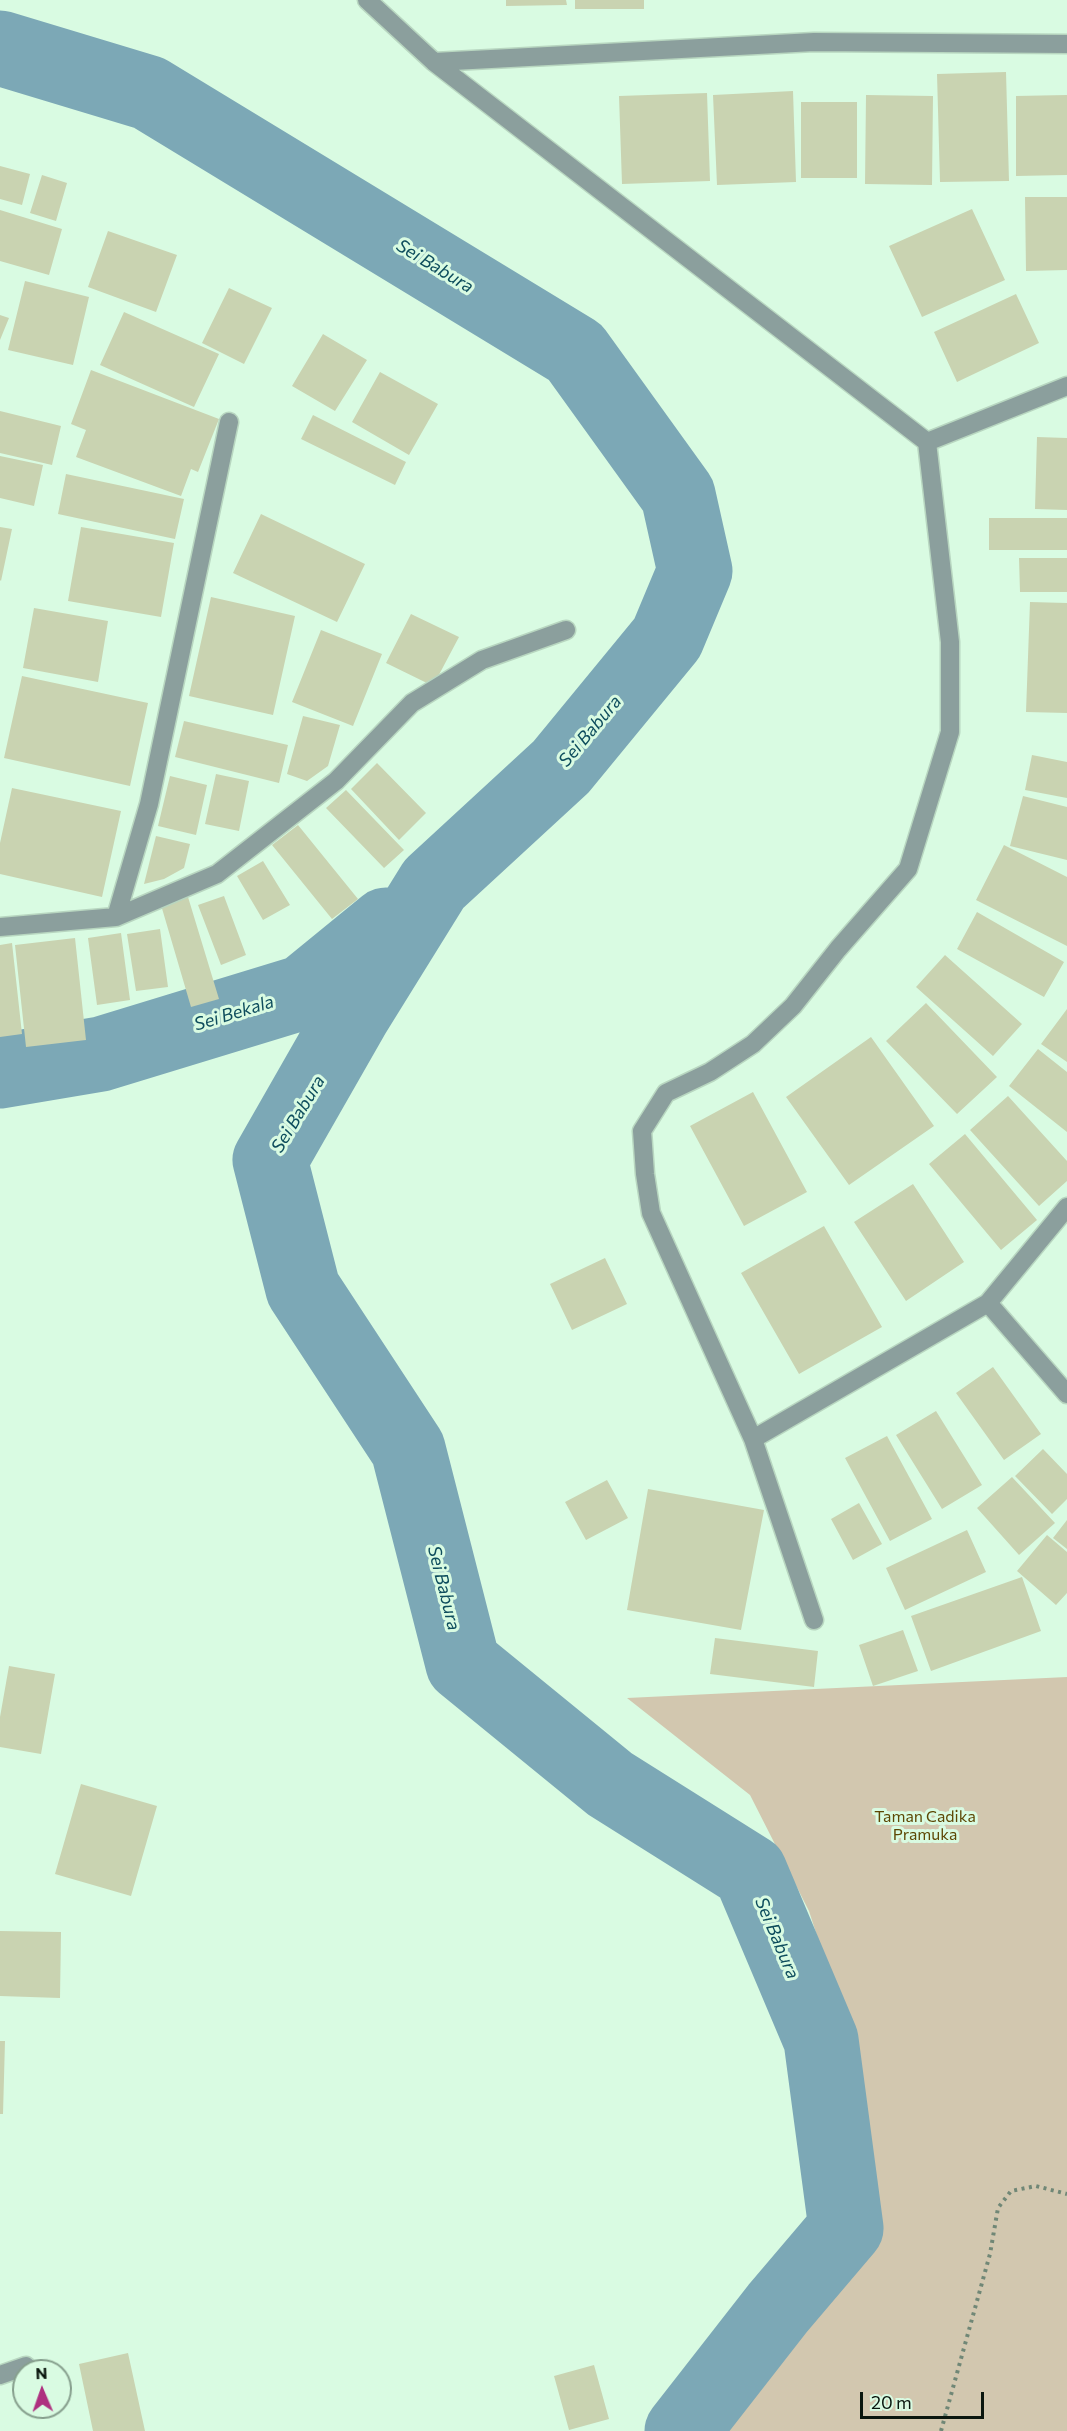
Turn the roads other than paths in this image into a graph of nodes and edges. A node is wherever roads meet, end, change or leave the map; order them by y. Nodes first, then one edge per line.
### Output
1 (367, 0) edge
2 (1067, 44) edge
3 (434, 62) junction
4 (1067, 386) edge
5 (228, 422) dead end
6 (927, 442) junction
7 (566, 630) dead end
8 (116, 917) junction
9 (0, 927) edge
10 (1067, 1207) edge
11 (988, 1303) junction
12 (1067, 1394) edge
13 (753, 1439) junction
14 (814, 1620) dead end

1 - 3 street
2 - 3 street
3 - 6 street
4 - 6 street
5 - 8 street
6 - 13 street
7 - 8 street
8 - 9 street
10 - 11 street
11 - 12 street
11 - 13 street
13 - 14 street

